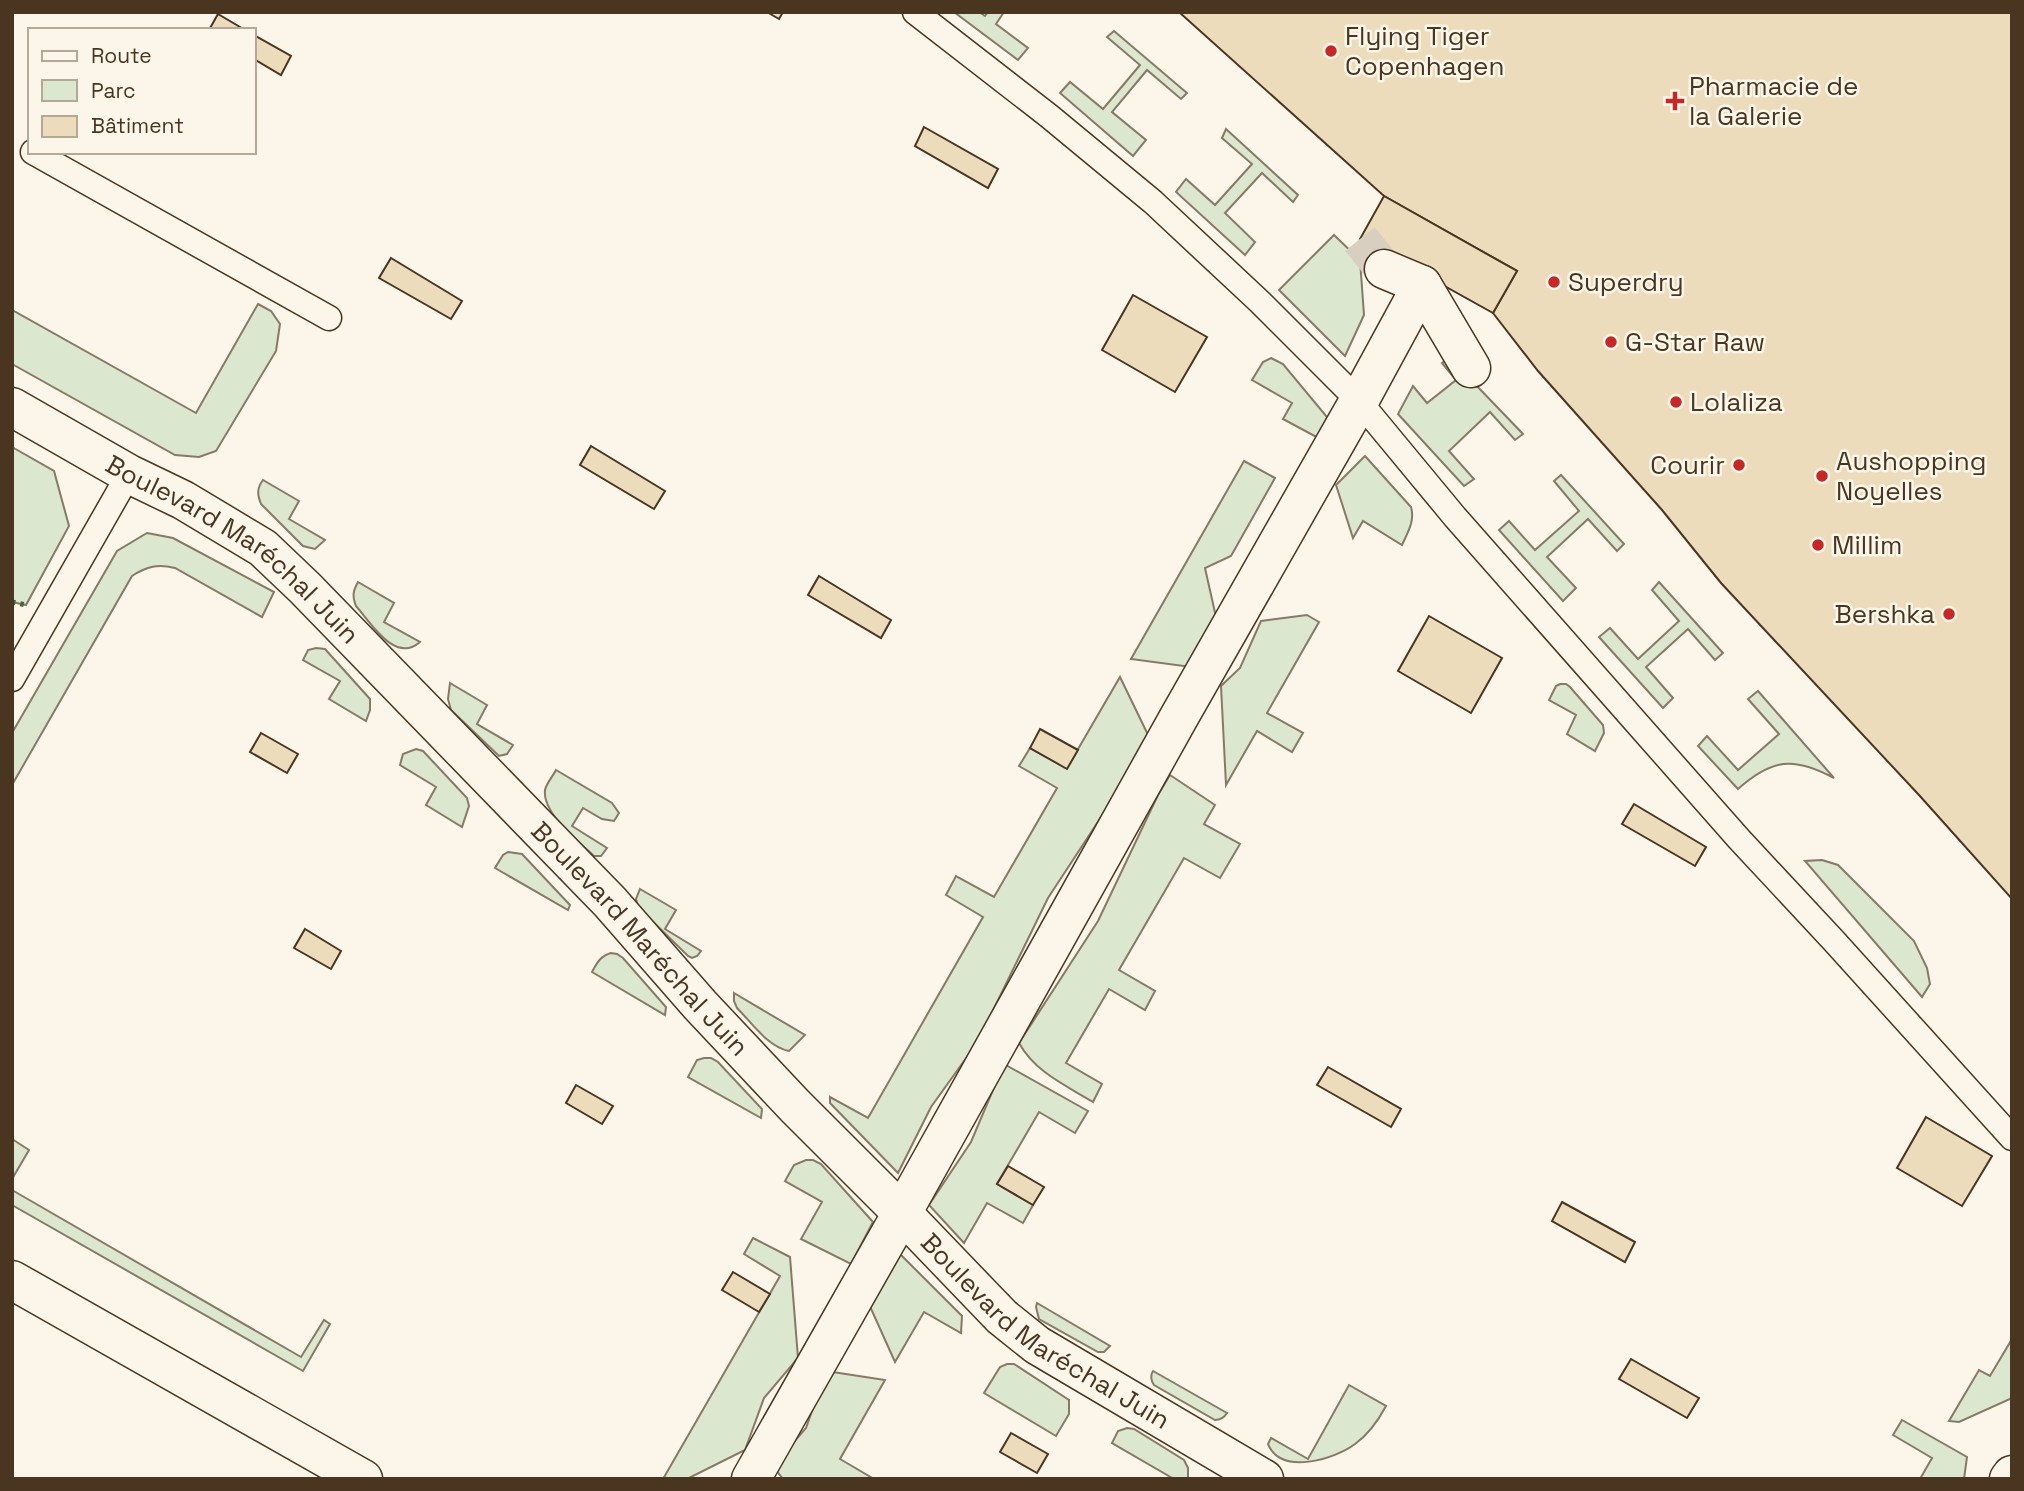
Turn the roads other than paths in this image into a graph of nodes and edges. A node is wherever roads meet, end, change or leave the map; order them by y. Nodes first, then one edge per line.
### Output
1 (915, 12) edge
2 (12, 140) edge
3 (28, 149) edge
4 (36, 154) edge
5 (1384, 269) tunnel mouth
6 (1422, 285) junction
7 (329, 317) dead end
8 (1471, 368) dead end
9 (1359, 401) junction
10 (12, 407) edge
11 (129, 474) junction
12 (12, 679) edge
13 (2012, 1138) edge
14 (902, 1213) junction
15 (12, 1280) edge
16 (363, 1479) edge
17 (751, 1479) edge
18 (1264, 1479) edge

1 - 9 lane
2 - 3 lane
4 - 7 lane
5 - 6 street
6 - 8 street
6 - 9 street
9 - 13 lane
9 - 14 street
10 - 11 street, Boulevard Maréchal Juin
11 - 12 lane
11 - 14 street, Boulevard Maréchal Juin
14 - 17 street
14 - 18 street, Boulevard Maréchal Juin
15 - 16 street

